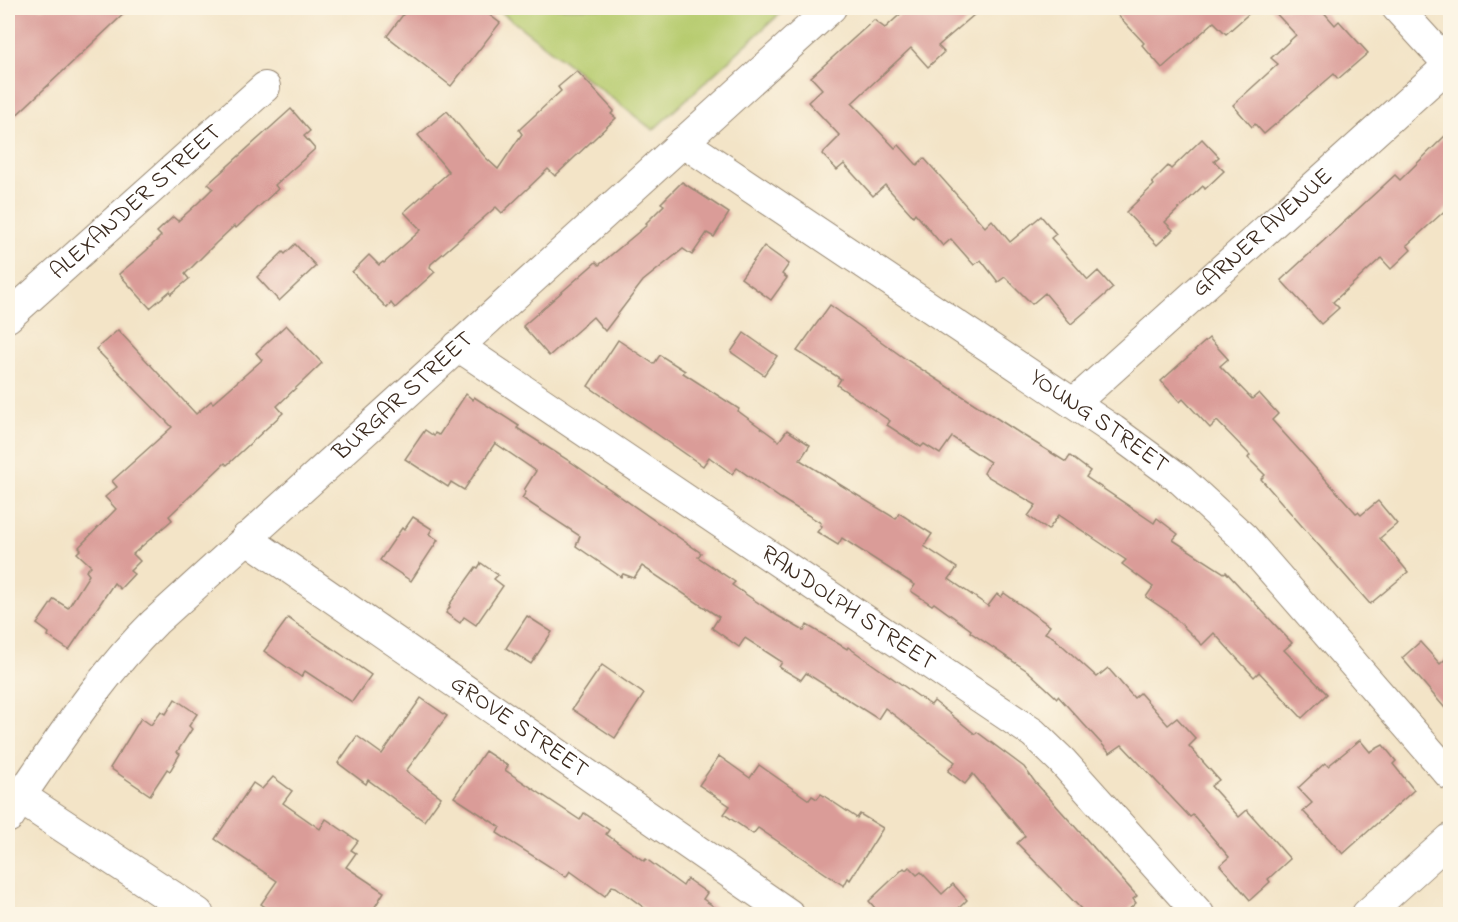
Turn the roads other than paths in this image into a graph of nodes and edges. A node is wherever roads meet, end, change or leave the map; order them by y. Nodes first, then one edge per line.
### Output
1 (831, 8) edge
2 (1397, 8) edge
3 (1450, 65) edge
4 (265, 87) dead end
5 (683, 142) junction
6 (8, 317) edge
7 (458, 346) junction
8 (1074, 403) junction
9 (246, 538) junction
10 (1450, 774) edge
11 (12, 800) edge
12 (1450, 839) edge
13 (196, 915) edge
14 (789, 915) edge
15 (1199, 915) edge
16 (1367, 915) edge

1 - 5 street, BURGAR STREET
2 - 3 street
3 - 8 street, GARNER AVENUE
4 - 6 street, ALEXANDER STREET
5 - 7 street, BURGAR STREET
5 - 8 street, YOUNG STREET
7 - 9 street, BURGAR STREET
7 - 15 street, RANDOLPH STREET
8 - 10 street, YOUNG STREET
9 - 11 street, BURGAR STREET
9 - 14 street, GROVE STREET
11 - 13 main road
12 - 16 street

